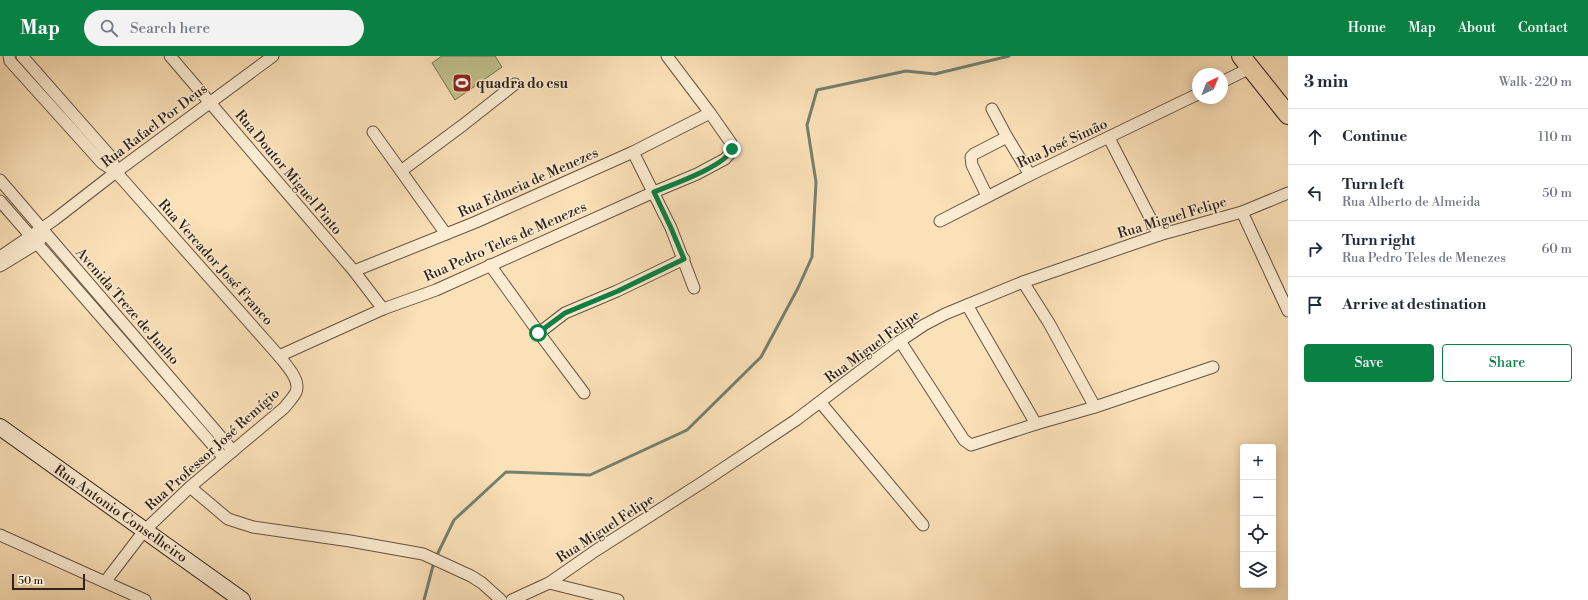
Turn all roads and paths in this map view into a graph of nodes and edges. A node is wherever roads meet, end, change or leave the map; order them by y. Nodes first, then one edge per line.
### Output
1 (9, 56) edge
2 (22, 56) edge
3 (170, 56) edge
4 (273, 56) edge
5 (667, 56) edge
6 (1245, 62) edge
7 (1228, 77) edge
8 (515, 84) dead end
9 (1192, 97) edge
10 (210, 102) junction
11 (992, 109) dead end
12 (710, 113) junction
13 (1288, 115) edge
14 (373, 132) dead end
15 (1007, 137) junction
16 (1109, 138) junction
17 (633, 152) junction
18 (402, 171) junction
19 (116, 172) junction
20 (1030, 175) junction
21 (0, 180) edge
22 (654, 192) junction
23 (1288, 193) edge
24 (987, 196) junction
25 (0, 201) edge
26 (1242, 212) junction
27 (940, 221) dead end
28 (43, 231) junction
29 (446, 234) junction
30 (1159, 235) junction
31 (33, 240) junction
32 (0, 257) edge
33 (684, 259) junction
34 (490, 265) junction
35 (0, 266) edge
36 (354, 271) junction
37 (1023, 282) junction
38 (694, 288) dead end
39 (967, 305) junction
40 (383, 309) junction
41 (1288, 311) edge
42 (538, 333) junction
43 (900, 341) junction
44 (279, 356) junction
45 (1213, 367) dead end
46 (292, 373) joint
47 (584, 393) dead end
48 (820, 402) junction
49 (1095, 407) junction
50 (1036, 424) junction
51 (0, 427) edge
52 (233, 451) junction
53 (224, 458) junction
54 (190, 487) junction
55 (922, 524) dead end
56 (144, 531) junction
57 (0, 536) edge
58 (105, 582) junction
59 (549, 583) junction
60 (237, 599) edge
61 (145, 600) edge
62 (501, 600) edge
63 (512, 600) edge
64 (618, 600) edge

1 - 19 street, Rua Vereador José Franco
2 - 19 street, Rua Vereador José Franco
3 - 10 street, Rua Doutor Miguel Pinto
4 - 10 street, Rua Rafael Por Deus
5 - 12 street
6 - 7 street
6 - 13 main road
8 - 18 street
9 - 16 street, Rua José Simão
10 - 19 street, Rua Rafael Por Deus
10 - 36 street, Rua Doutor Miguel Pinto
11 - 15 street
12 - 17 street, Rua Edmeia de Menezes
12 - 22 street, Rua Pedro Teles de Menezes
14 - 18 street
15 - 20 street
15 - 24 street
16 - 20 street, Rua José Simão
16 - 30 street
17 - 22 street
17 - 29 street, Rua Edmeia de Menezes
18 - 29 street
19 - 28 street, Rua Rafael Por Deus
19 - 44 street, Rua Vereador José Franco
20 - 24 street, Rua José Simão
21 - 28 street, Avenida Treze de Junho
22 - 33 street
22 - 34 street, Rua Pedro Teles de Menezes
23 - 26 street, Rua Miguel Felipe
24 - 27 street, Rua José Simão
25 - 31 street
26 - 30 street, Rua Miguel Felipe
26 - 41 street
28 - 31 street, Rua Rafael Por Deus
28 - 52 street, Avenida Treze de Junho
29 - 36 street, Rua Edmeia de Menezes
30 - 37 street, Rua Miguel Felipe
31 - 32 street, Rua Rafael Por Deus
31 - 35 street, Rua Rafael Por Deus
31 - 53 street
33 - 38 street
33 - 42 street
34 - 40 street, Rua Pedro Teles de Menezes
34 - 42 street
36 - 40 street, Rua Doutor Miguel Pinto
37 - 39 street, Rua Miguel Felipe
37 - 49 street
39 - 43 street, Rua Miguel Felipe
39 - 50 street
40 - 44 street, Rua Pedro Teles de Menezes
42 - 47 street
43 - 48 street, Rua Miguel Felipe
43 - 50 street
44 - 46 street, Rua Vereador José Franco
45 - 49 street
46 - 52 street, Rua Professor José Remígio
48 - 55 street
48 - 59 street, Rua Miguel Felipe
49 - 50 street
51 - 56 street, Rua Antonio Conselheiro
52 - 53 street, Rua Professor José Remígio
53 - 54 street, Rua Professor José Remígio
54 - 56 street, Rua Professor José Remígio
54 - 62 street
56 - 58 street, Rua Professor José Remígio
56 - 60 street, Rua Antonio Conselheiro
57 - 58 street
58 - 61 street
59 - 63 street, Rua Miguel Felipe
59 - 64 street

